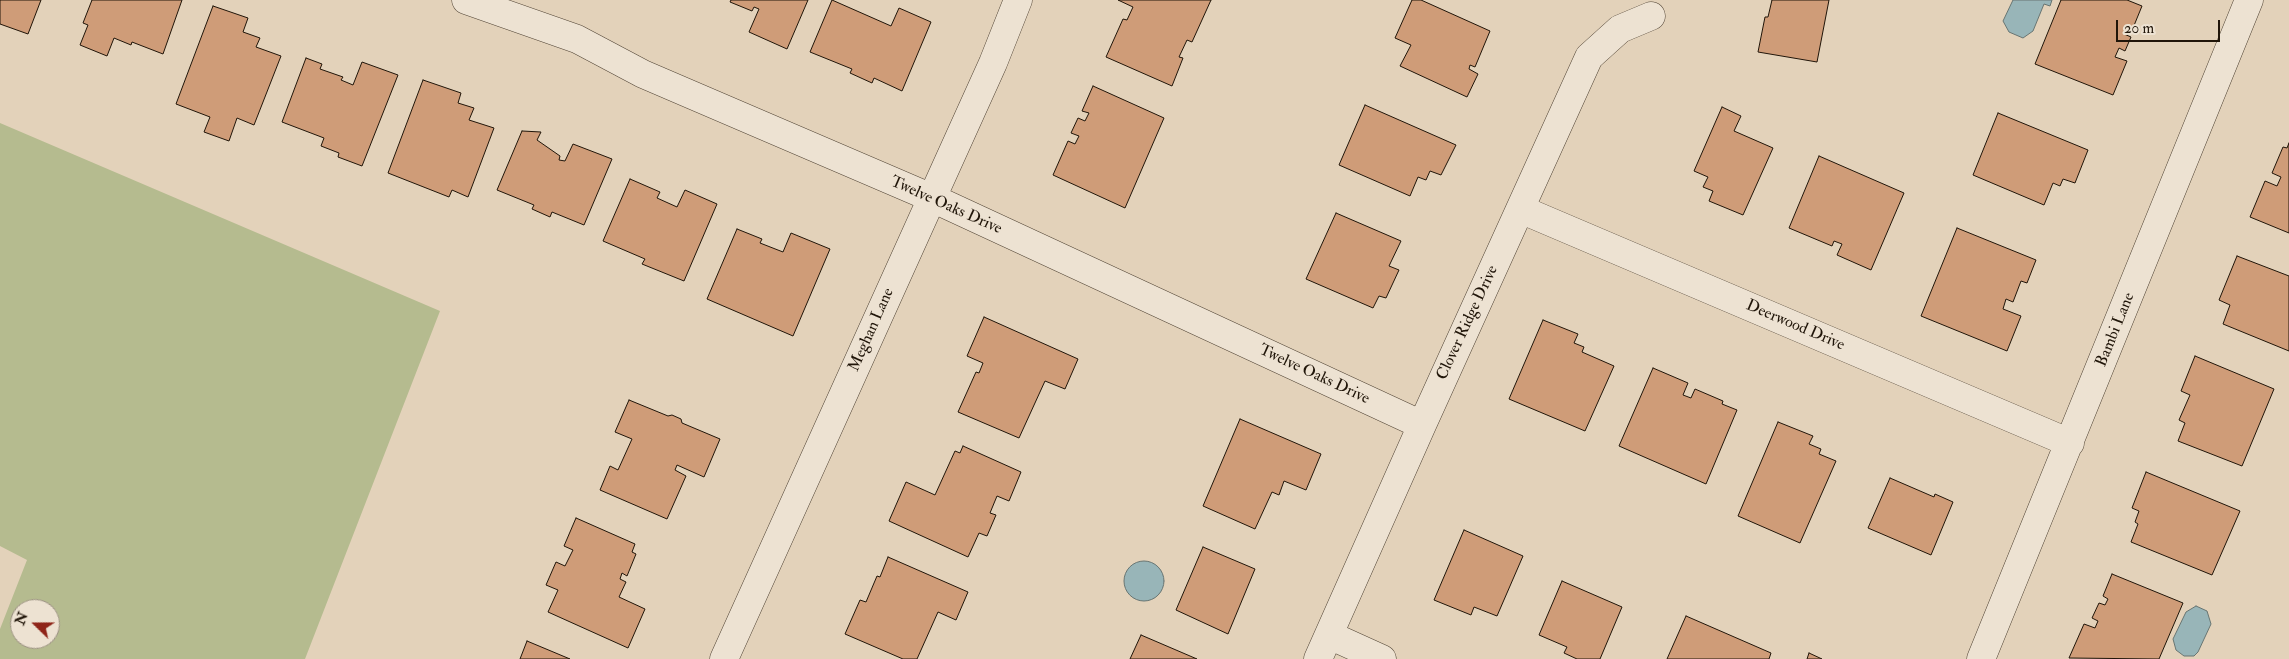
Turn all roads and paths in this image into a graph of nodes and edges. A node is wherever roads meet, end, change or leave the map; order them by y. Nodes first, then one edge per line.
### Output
1 (466, 0) edge
2 (1018, 0) edge
3 (2249, 0) edge
4 (1651, 16) dead end
5 (932, 198) junction
6 (1520, 209) junction
7 (1422, 424) junction
8 (2070, 443) junction
9 (1324, 647) edge
10 (724, 659) edge
11 (1382, 659) edge
12 (1981, 659) edge

1 - 5 street, Twelve Oaks Drive
2 - 5 street, Meghan Lane
3 - 8 street, Bambi Lane
4 - 6 street, Clover Ridge Drive
5 - 7 street, Twelve Oaks Drive
5 - 10 street, Meghan Lane
6 - 7 street, Clover Ridge Drive
6 - 8 street, Deerwood Drive
7 - 9 street, Clover Ridge Drive
8 - 12 street, Bambi Lane
9 - 11 street

